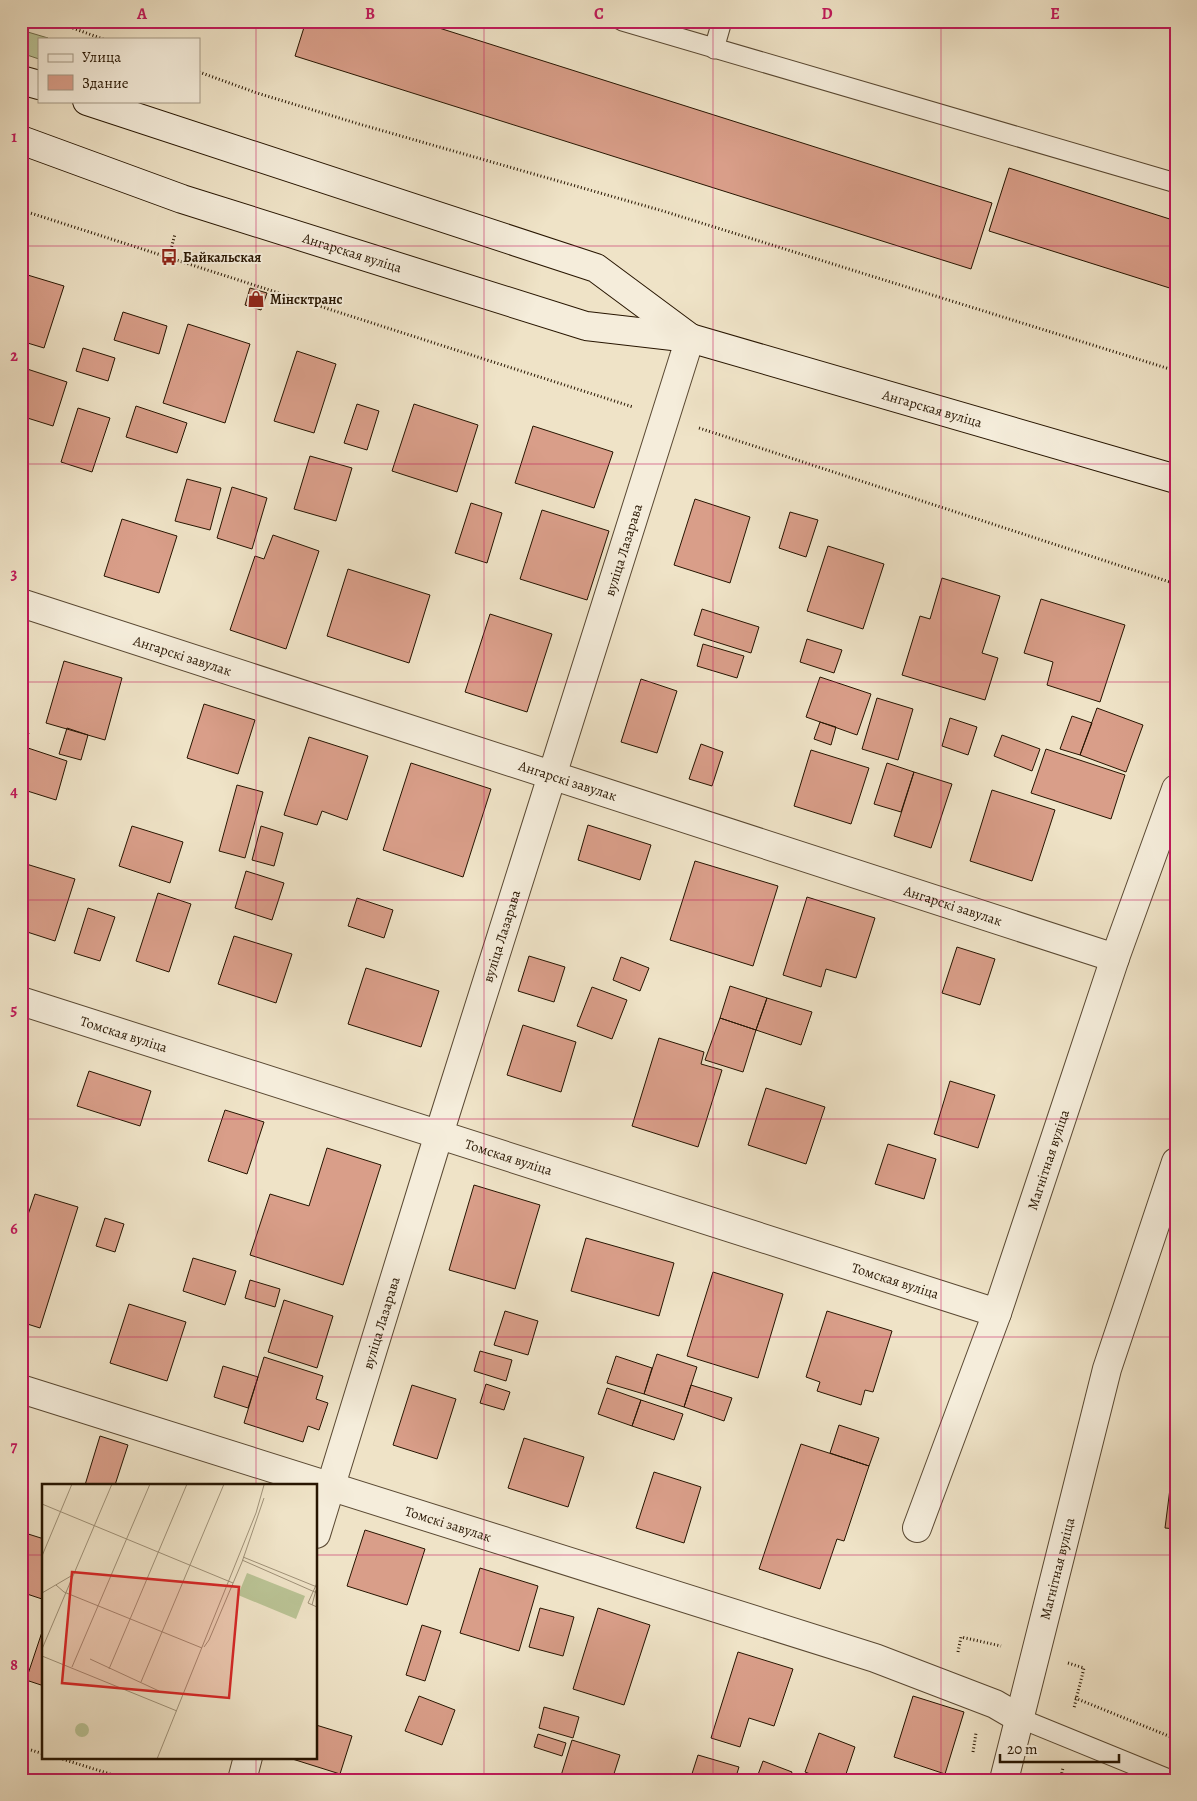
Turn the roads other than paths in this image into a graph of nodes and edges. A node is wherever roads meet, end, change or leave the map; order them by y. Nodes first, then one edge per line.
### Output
1 (622, 21) edge
2 (722, 21) edge
3 (714, 48) junction
4 (21, 80) edge
5 (38, 85) edge
6 (90, 102) edge
7 (21, 140) edge
8 (1176, 183) edge
9 (690, 338) junction
10 (1176, 479) edge
11 (21, 603) edge
12 (552, 776) junction
13 (1176, 789) edge
14 (1115, 958) junction
15 (21, 1001) edge
16 (439, 1134) junction
17 (1176, 1162) edge
18 (997, 1312) junction
19 (21, 1389) edge
20 (331, 1485) junction
21 (318, 1527) edge
22 (917, 1528) dead end
23 (1019, 1718) junction
24 (248, 1758) edge
25 (242, 1780) edge
26 (1004, 1780) edge
27 (1171, 1780) edge

1 - 3 lane
2 - 3 lane
3 - 8 lane
4 - 5 street
6 - 9 street, Ангарская вуліца
7 - 9 street, Ангарская вуліца
9 - 10 street, Ангарская вуліца
9 - 12 street, вуліца Лазарава
11 - 12 street, Ангарскі завулак
12 - 14 street, Ангарскі завулак
12 - 16 street, вуліца Лазарава
13 - 14 street, Магнітная вуліца
14 - 18 street, Магнітная вуліца
15 - 16 street, Томская вуліца
16 - 18 street, Томская вуліца
16 - 20 street, вуліца Лазарава
17 - 23 street, Магнітная вуліца
18 - 22 street, Магнітная вуліца
19 - 20 street, Томскі завулак
20 - 21 street, вуліца Лазарава
20 - 23 street, Томскі завулак
23 - 26 street, Магнітная вуліца
23 - 27 lane
24 - 25 street

